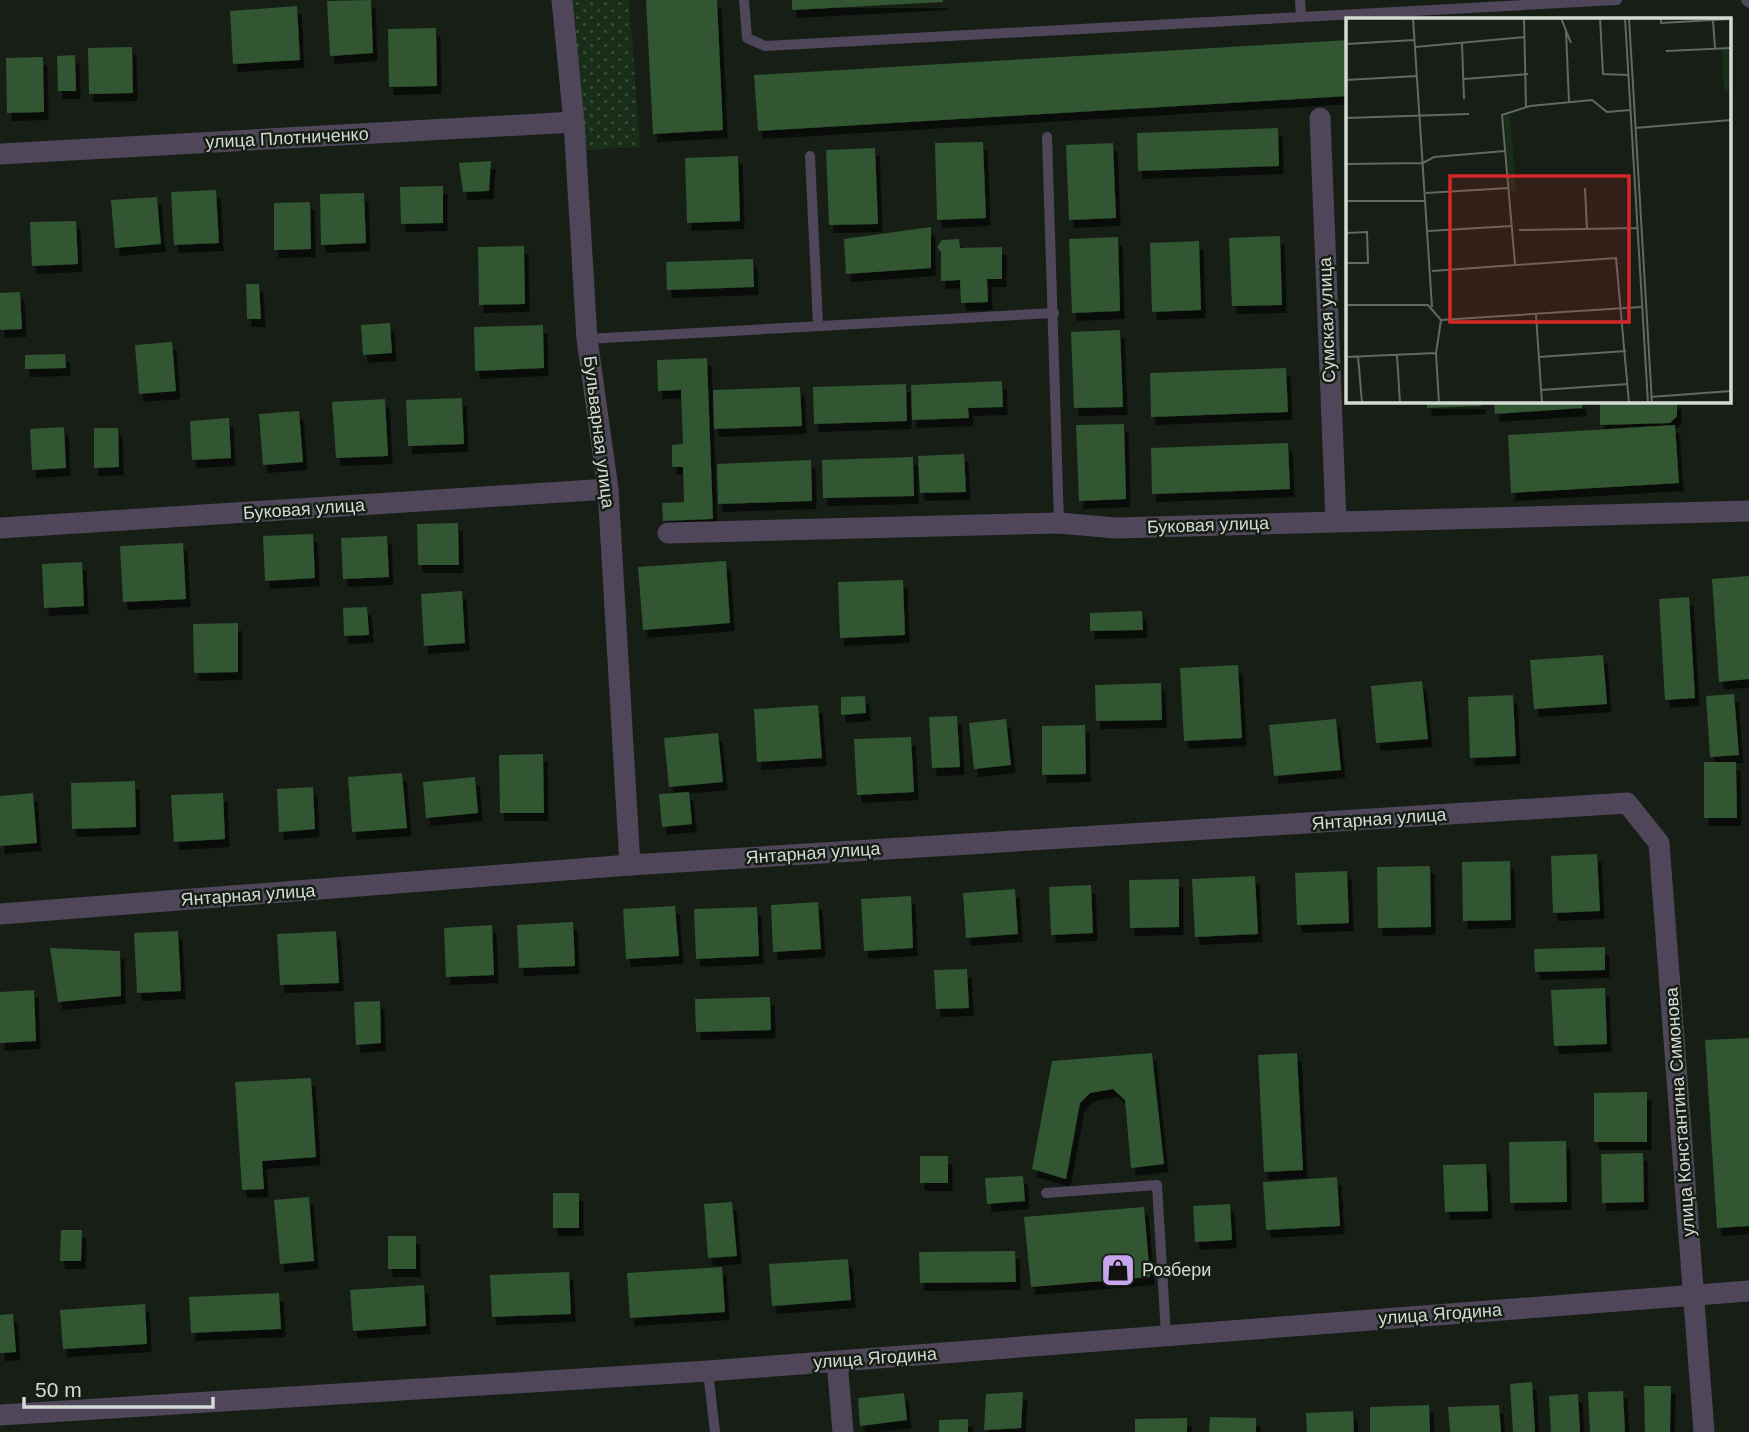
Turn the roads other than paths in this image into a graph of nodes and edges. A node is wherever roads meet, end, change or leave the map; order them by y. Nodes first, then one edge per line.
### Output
1 (562, 0) edge
2 (744, 0) edge
3 (1300, 0) edge
4 (1617, 0) edge
5 (1301, 16) junction
6 (1320, 118) dead end
7 (573, 122) junction
8 (1047, 137) dead end
9 (0, 154) edge
10 (810, 156) dead end
11 (1054, 313) junction
12 (818, 324) junction
13 (587, 339) junction
14 (608, 489) junction
15 (1749, 511) edge
16 (1336, 521) junction
17 (1059, 523) junction
18 (0, 528) edge
19 (668, 533) dead end
20 (1627, 803) joint
21 (630, 865) junction
22 (0, 914) edge
23 (1046, 1193) dead end
24 (1749, 1291) edge
25 (1694, 1295) junction
26 (1166, 1335) junction
27 (837, 1361) junction
28 (708, 1371) junction
29 (0, 1415) edge
30 (715, 1432) edge
31 (843, 1432) edge
32 (1704, 1432) edge

1 - 7 street, Бульварная улица
2 - 5 lane
3 - 5 lane
4 - 5 lane
6 - 16 street, Сумская улица
7 - 9 street, улица Плотниченко
7 - 13 street, Бульварная улица
8 - 11 lane
10 - 12 lane
11 - 12 lane
11 - 17 lane
12 - 13 lane
13 - 14 street, Бульварная улица
14 - 18 street, Буковая улица
14 - 21 street, Бульварная улица
15 - 16 street, Буковая улица
16 - 17 street, Буковая улица
17 - 19 street, Буковая улица
20 - 21 street, Янтарная улица
20 - 25 street, улица Константина Симонова
21 - 22 street, Янтарная улица
23 - 26 lane
24 - 25 street, улица Ягодина
25 - 26 street, улица Ягодина
25 - 32 street, улица Константина Симонова
26 - 27 street, улица Ягодина
27 - 28 street, улица Ягодина
27 - 31 street
28 - 29 street, улица Ягодина
28 - 30 lane

